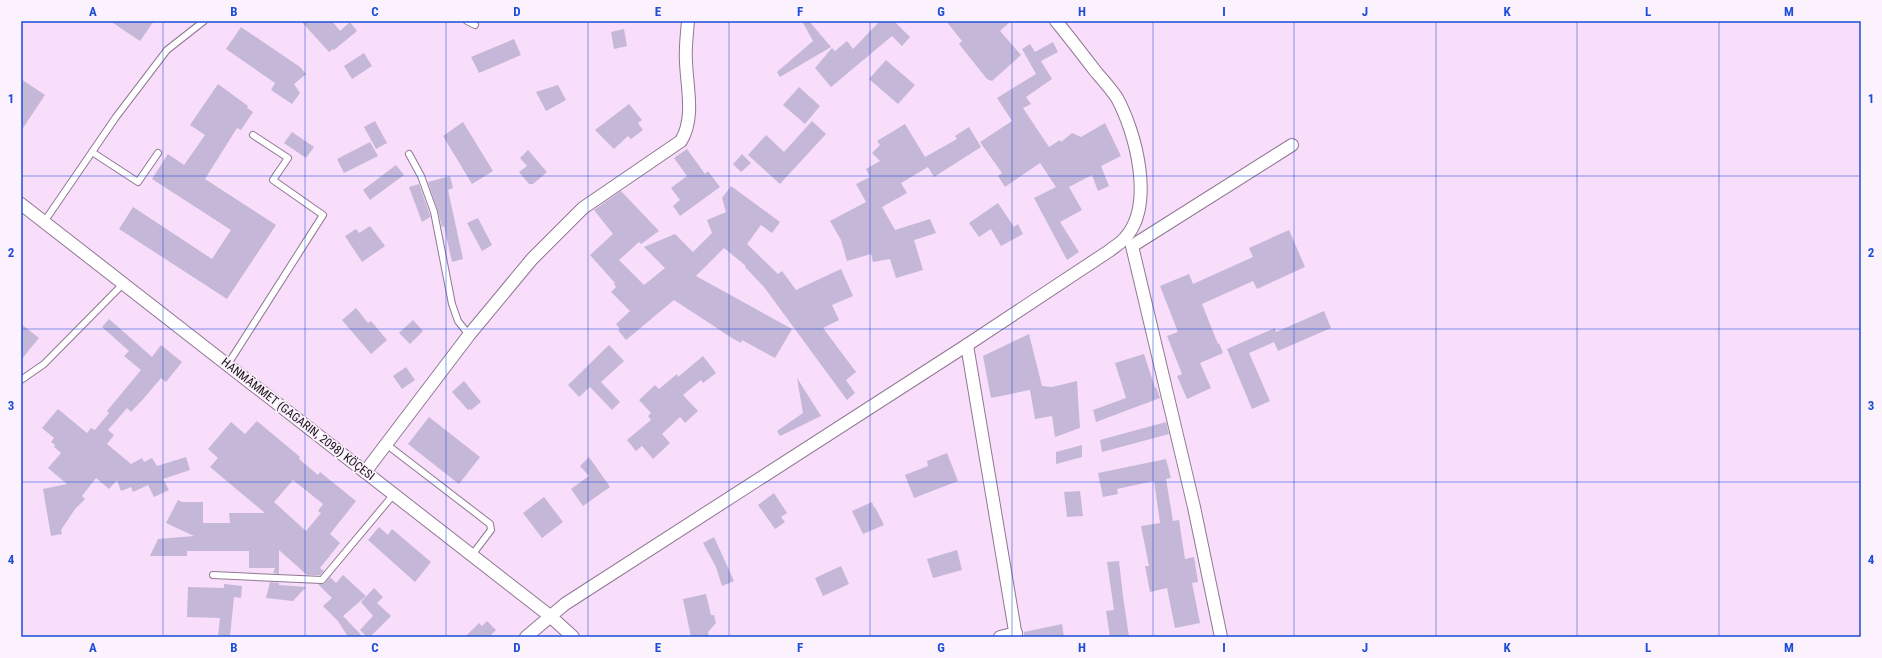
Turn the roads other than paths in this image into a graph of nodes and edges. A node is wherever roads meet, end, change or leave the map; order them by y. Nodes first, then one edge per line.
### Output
1 (204, 21) edge
2 (467, 21) edge
3 (688, 21) edge
4 (1056, 21) edge
5 (475, 25) dead end
6 (253, 135) dead end
7 (1292, 145) dead end
8 (92, 152) junction
9 (158, 153) dead end
10 (409, 154) dead end
11 (21, 204) edge
12 (44, 222) junction
13 (124, 283) junction
14 (469, 335) junction
15 (966, 345) junction
16 (228, 364) junction
17 (21, 380) edge
18 (386, 444) junction
19 (365, 472) junction
20 (394, 494) junction
21 (472, 555) junction
22 (213, 575) dead end
23 (550, 616) junction
24 (1016, 635) edge
25 (526, 637) edge
26 (573, 637) edge
27 (1000, 637) edge
28 (1221, 637) edge

1 - 8 lane
2 - 5 lane
3 - 14 street
4 - 15 street
6 - 16 lane
7 - 28 street
8 - 9 lane
8 - 12 lane
10 - 14 lane
11 - 12 street, HANMÄMMET (GAGARIN, 2098) KÖÇESI
12 - 13 street, HANMÄMMET (GAGARIN, 2098) KÖÇESI
13 - 16 street, HANMÄMMET (GAGARIN, 2098) KÖÇESI
13 - 17 lane
14 - 18 street
15 - 23 street
15 - 24 street
16 - 19 street, HANMÄMMET (GAGARIN, 2098) KÖÇESI
18 - 19 street
18 - 21 lane
19 - 20 street, HANMÄMMET (GAGARIN, 2098) KÖÇESI
20 - 21 street, HANMÄMMET (GAGARIN, 2098) KÖÇESI
20 - 22 lane
21 - 23 street, HANMÄMMET (GAGARIN, 2098) KÖÇESI
23 - 25 street
23 - 26 street, HANMÄMMET (GAGARIN, 2098) KÖÇESI
24 - 27 street

